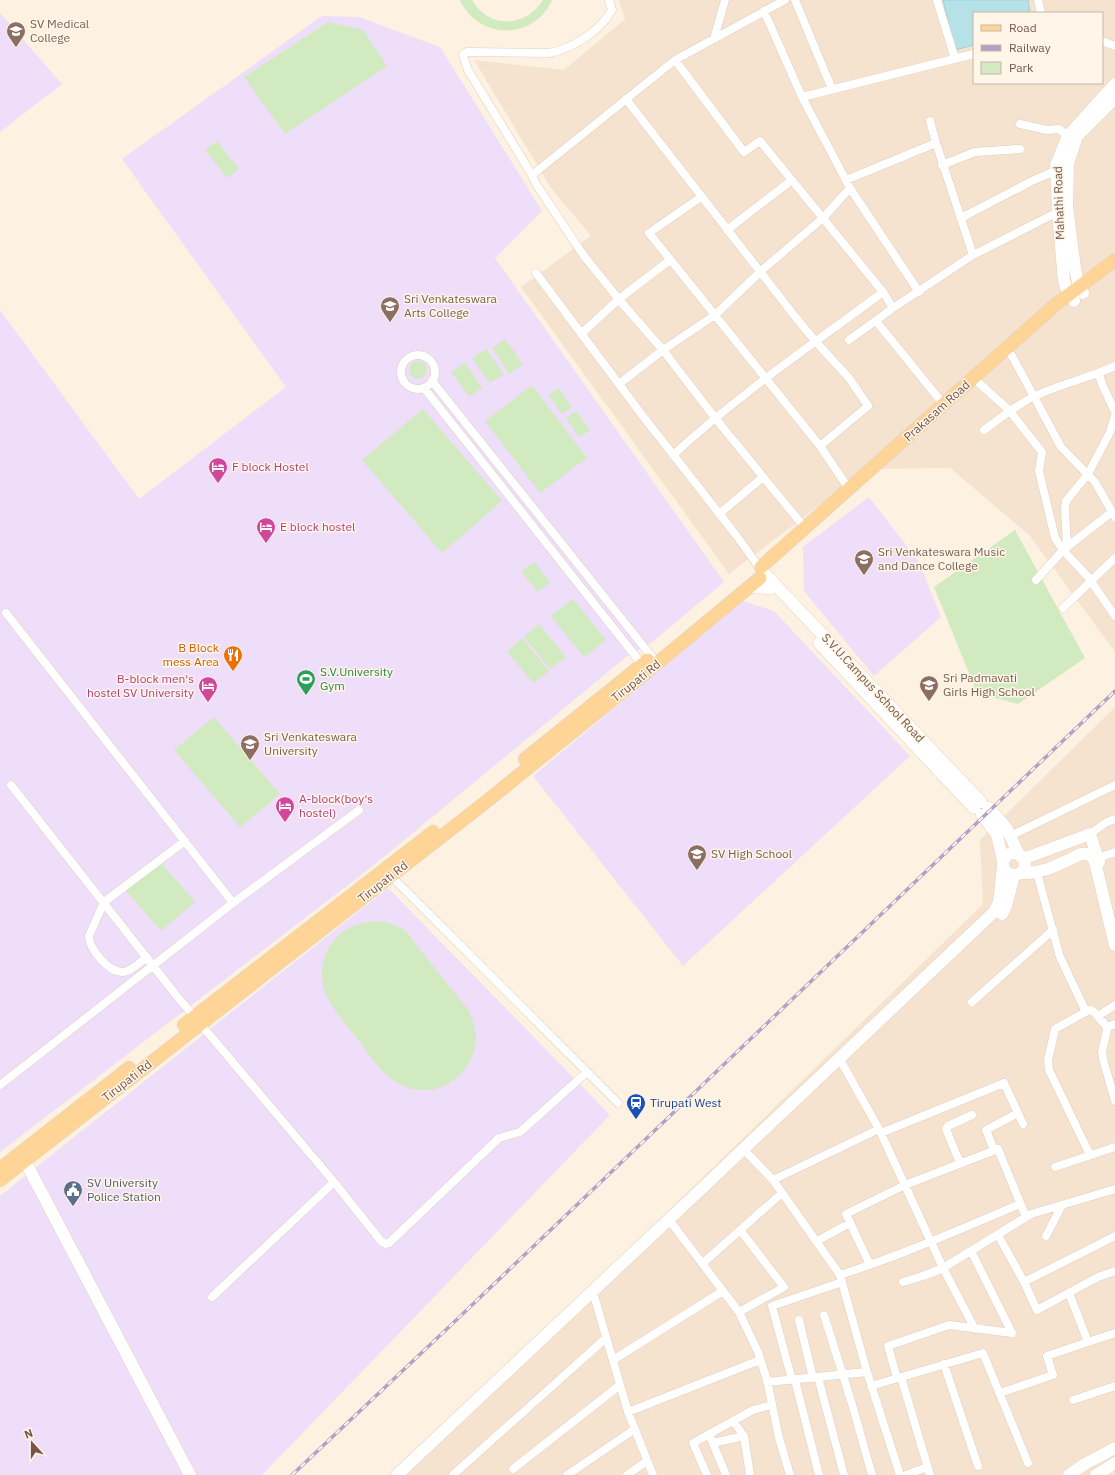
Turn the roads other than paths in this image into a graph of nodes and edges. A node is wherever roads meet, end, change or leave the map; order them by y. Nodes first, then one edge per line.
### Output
1 (609, 0) edge
2 (725, 0) edge
3 (795, 0) edge
4 (937, 0) edge
5 (1038, 0) edge
6 (780, 1) edge
7 (764, 11) junction
8 (1041, 12) edge
9 (714, 39) junction
10 (1103, 41) edge
11 (1115, 46) edge
12 (973, 54) edge
13 (955, 59) junction
14 (675, 60) junction
15 (1115, 84) edge
16 (832, 89) junction
17 (802, 96) junction
18 (1115, 98) edge
19 (626, 99) junction
20 (930, 121) dead end
21 (1020, 124) dead end
22 (1068, 136) junction
23 (936, 144) junction
24 (1020, 149) dead end
25 (942, 165) junction
26 (1055, 171) junction
27 (532, 175) junction
28 (792, 180) junction
29 (846, 180) junction
30 (850, 188) junction
31 (701, 197) junction
32 (1058, 212) junction
33 (823, 218) junction
34 (961, 218) junction
35 (728, 230) junction
36 (973, 255) junction
37 (670, 260) junction
38 (1115, 260) edge
39 (1115, 266) edge
40 (761, 271) junction
41 (536, 273) dead end
42 (883, 292) junction
43 (919, 292) junction
44 (1077, 293) junction
45 (619, 299) junction
46 (894, 308) junction
47 (715, 315) junction
48 (876, 321) junction
49 (581, 334) junction
50 (849, 340) dead end
51 (816, 342) junction
52 (663, 350) junction
53 (1012, 356) junction
54 (1115, 366) edge
55 (1099, 374) junction
56 (765, 378) junction
57 (432, 381) junction
58 (619, 384) junction
59 (980, 384) junction
60 (424, 388) junction
61 (1034, 396) junction
62 (944, 405) junction
63 (1009, 410) junction
64 (1115, 412) edge
65 (1115, 416) edge
66 (715, 418) junction
67 (984, 430) dead end
68 (820, 446) junction
69 (673, 455) junction
70 (1088, 474) junction
71 (763, 477) junction
72 (849, 489) junction
73 (719, 514) junction
74 (1114, 515) edge
75 (805, 528) junction
76 (1065, 548) junction
77 (1115, 558) edge
78 (761, 572) junction
79 (1036, 580) dead end
80 (1091, 581) junction
81 (749, 587) junction
82 (770, 588) junction
83 (1063, 608) dead end
84 (6, 613) dead end
85 (1115, 616) edge
86 (650, 664) junction
87 (11, 785) dead end
88 (1115, 785) edge
89 (982, 808) junction
90 (360, 810) dead end
91 (463, 814) junction
92 (1115, 819) edge
93 (1090, 834) junction
94 (1010, 836) junction
95 (185, 841) junction
96 (1115, 852) edge
97 (1021, 857) junction
98 (1098, 858) junction
99 (1003, 864) junction
100 (1037, 873) junction
101 (1017, 874) junction
102 (391, 876) junction
103 (104, 902) junction
104 (233, 903) junction
105 (1115, 914) edge
106 (1053, 930) junction
107 (1115, 945) edge
108 (147, 957) junction
109 (154, 965) junction
110 (972, 1002) dead end
111 (1115, 1004) edge
112 (1086, 1012) junction
113 (1098, 1016) junction
114 (197, 1020) junction
115 (1111, 1025) edge
116 (843, 1065) junction
117 (587, 1072) junction
118 (0, 1085) edge
119 (1115, 1101) edge
120 (618, 1103) dead end
121 (1018, 1113) junction
122 (972, 1115) dead end
123 (1023, 1124) dead end
124 (880, 1131) junction
125 (1115, 1147) edge
126 (994, 1150) junction
127 (748, 1154) junction
128 (1090, 1155) junction
129 (22, 1158) junction
130 (960, 1163) junction
131 (1055, 1167) dead end
132 (0, 1169) edge
133 (0, 1180) edge
134 (773, 1180) junction
135 (334, 1182) junction
136 (905, 1185) junction
137 (1115, 1189) edge
138 (782, 1193) junction
139 (1020, 1204) junction
140 (1062, 1205) junction
141 (1026, 1217) junction
142 (850, 1223) junction
143 (673, 1225) junction
144 (740, 1230) junction
145 (998, 1234) junction
146 (1046, 1236) dead end
147 (1115, 1236) edge
148 (817, 1241) junction
149 (931, 1241) junction
150 (971, 1251) junction
151 (703, 1263) junction
152 (870, 1265) junction
153 (943, 1268) junction
154 (1115, 1271) edge
155 (841, 1278) junction
156 (903, 1282) dead end
157 (1024, 1282) junction
158 (723, 1291) junction
159 (1069, 1293) junction
160 (212, 1297) dead end
161 (594, 1299) junction
162 (739, 1312) junction
163 (824, 1315) dead end
164 (799, 1320) dead end
165 (975, 1329) junction
166 (1115, 1333) edge
167 (606, 1338) junction
168 (1088, 1342) junction
169 (613, 1360) junction
170 (760, 1360) junction
171 (944, 1364) junction
172 (867, 1372) junction
173 (842, 1375) junction
174 (816, 1377) junction
175 (899, 1378) junction
176 (794, 1380) junction
177 (767, 1382) junction
178 (620, 1385) junction
179 (872, 1386) junction
180 (1115, 1386) edge
181 (1000, 1393) junction
182 (1073, 1400) dead end
183 (772, 1405) junction
184 (628, 1412) junction
185 (734, 1422) junction
186 (635, 1429) junction
187 (709, 1434) junction
188 (744, 1436) junction
189 (713, 1443) junction
190 (1115, 1448) edge
191 (647, 1460) junction
192 (1028, 1463) dead end
193 (1115, 1463) edge
194 (978, 1466) dead end
195 (513, 1469) dead end
196 (929, 1471) edge
197 (190, 1475) edge
198 (397, 1475) edge
199 (407, 1475) edge
200 (453, 1475) edge
201 (567, 1475) edge
202 (627, 1475) edge
203 (653, 1475) edge
204 (707, 1475) edge
205 (726, 1475) edge
206 (750, 1475) edge
207 (790, 1475) edge
208 (819, 1475) edge
209 (844, 1475) edge
210 (872, 1475) edge
211 (900, 1475) edge
212 (906, 1475) edge
213 (1069, 1475) edge
214 (1096, 1475) edge

1 - 27 street
2 - 9 street
3 - 16 street
4 - 13 street
5 - 8 street
6 - 7 street
7 - 9 street
7 - 17 street
9 - 14 street
10 - 11 street
12 - 13 street
13 - 16 street
14 - 19 street
14 - 28 street
15 - 22 street, Mahathi Road
16 - 17 street
17 - 29 street
18 - 44 street, Mahathi Road
19 - 27 street
19 - 31 street
20 - 23 street
21 - 22 street
22 - 26 street, Mahathi Road
23 - 25 street
23 - 29 street
24 - 25 street
25 - 34 street
26 - 32 street, Mahathi Road
26 - 34 street
27 - 45 street
28 - 33 street
28 - 35 street
29 - 30 street
30 - 33 street
30 - 43 street
31 - 35 street
31 - 37 street
32 - 36 street
32 - 44 street, Mahathi Road
33 - 40 street
33 - 42 street
34 - 36 street
35 - 40 street
36 - 43 street
37 - 45 street
37 - 47 street
38 - 44 main road, Prakasam Road
39 - 44 main road, Prakasam Road
40 - 47 street
40 - 51 street
41 - 49 street
42 - 46 street
42 - 51 street
43 - 46 street
44 - 53 main road, Prakasam Road
44 - 62 main road, Prakasam Road
45 - 49 street
45 - 52 street
46 - 48 street
47 - 52 street
47 - 56 street
48 - 50 street
48 - 62 street
49 - 58 street
51 - 56 street
51 - 68 street
52 - 58 street
52 - 66 street
53 - 59 main road, Prakasam Road
53 - 61 street
54 - 55 street
55 - 61 street
55 - 64 street
56 - 66 street
56 - 68 street
57 - 60 street
57 - 60 street
57 - 86 street
58 - 69 street
59 - 63 street
59 - 78 main road, Prakasam Road
60 - 86 street
61 - 63 street
61 - 70 street
62 - 72 main road, Prakasam Road
63 - 67 street
63 - 76 street
65 - 70 street
66 - 69 street
66 - 71 street
68 - 72 street
69 - 73 street
70 - 74 street
70 - 76 street
71 - 73 street
71 - 75 street
72 - 75 main road, Prakasam Road
73 - 78 street
74 - 76 street
75 - 78 main road, Prakasam Road
76 - 79 street
76 - 80 street
77 - 80 street
78 - 81 main road, Tirupati Rd
78 - 82 street, S.V.U.Campus School Road
78 - 86 main road, Tirupati Rd
78 - 89 street, S.V.U.Campus School Road
80 - 83 street
80 - 85 street
81 - 82 street
81 - 86 main road, Tirupati Rd
82 - 89 street, S.V.U.Campus School Road
84 - 95 street
86 - 91 main road, Tirupati Rd
87 - 103 street
88 - 94 street
89 - 94 street, S.V.U.Campus School Road
89 - 99 street, S.V.U.Campus School Road
90 - 104 street
91 - 102 main road, Tirupati Rd
91 - 114 main road, Tirupati Rd
92 - 93 street
93 - 97 street
93 - 98 street
94 - 97 street, S.V.U.Campus School Road
95 - 103 street
95 - 104 street
96 - 98 street
97 - 99 street
97 - 101 street
98 - 105 street
99 - 101 street
99 - 198 street, S.V.U.Campus School Road
100 - 101 street
100 - 106 street
100 - 107 street
101 - 116 street
102 - 114 main road, Tirupati Rd
102 - 117 street
103 - 108 street
103 - 108 street
104 - 109 street
106 - 110 street
106 - 112 street
108 - 109 street
109 - 114 street
109 - 118 street
111 - 113 street
112 - 113 street
112 - 128 street
113 - 115 street
114 - 129 main road, Tirupati Rd
114 - 135 street
115 - 119 street
116 - 124 street
116 - 127 street
117 - 120 street
117 - 135 street
121 - 123 street
121 - 124 street
121 - 126 street
122 - 130 street
124 - 134 street
124 - 136 street
125 - 128 street
126 - 130 street
126 - 139 street
127 - 134 street
127 - 143 street
128 - 131 street
129 - 132 main road, Tirupati Rd
129 - 133 main road, Tirupati Rd
129 - 197 street
130 - 136 street
134 - 138 street
135 - 160 street
136 - 142 street
136 - 149 street
137 - 140 street
138 - 144 street
138 - 148 street
139 - 141 street
139 - 149 street
140 - 141 street
140 - 146 street
141 - 145 street
142 - 148 street
142 - 152 street
143 - 151 street
143 - 161 street
144 - 151 street
144 - 162 street
145 - 150 street
145 - 157 street
147 - 157 street
148 - 155 street
149 - 152 street
149 - 153 street
150 - 153 street
150 - 165 street
151 - 158 street
152 - 155 street
153 - 156 street
153 - 165 street
154 - 159 street
155 - 172 street
155 - 176 street
157 - 159 street
158 - 162 street
158 - 169 street
159 - 168 street
161 - 167 street
161 - 199 street
162 - 170 street
163 - 173 street
164 - 174 street
165 - 175 street
166 - 168 street
167 - 169 street
167 - 200 street
168 - 181 street
169 - 178 street
170 - 177 street
170 - 184 street
171 - 175 street
171 - 181 street
171 - 194 street
172 - 173 street
172 - 179 street
173 - 174 street
173 - 210 street
174 - 176 street
174 - 209 street
175 - 179 street
175 - 196 street
176 - 177 street
176 - 208 street
177 - 183 street
178 - 184 street
178 - 195 street
179 - 211 street
180 - 182 street
181 - 192 street
183 - 185 street
183 - 207 street
184 - 186 street
185 - 187 street
185 - 188 street
186 - 191 street
186 - 201 street
187 - 189 street
187 - 204 street
188 - 189 street
188 - 206 street
189 - 205 street
190 - 213 street
191 - 202 street
191 - 203 street
193 - 214 street
196 - 212 street

